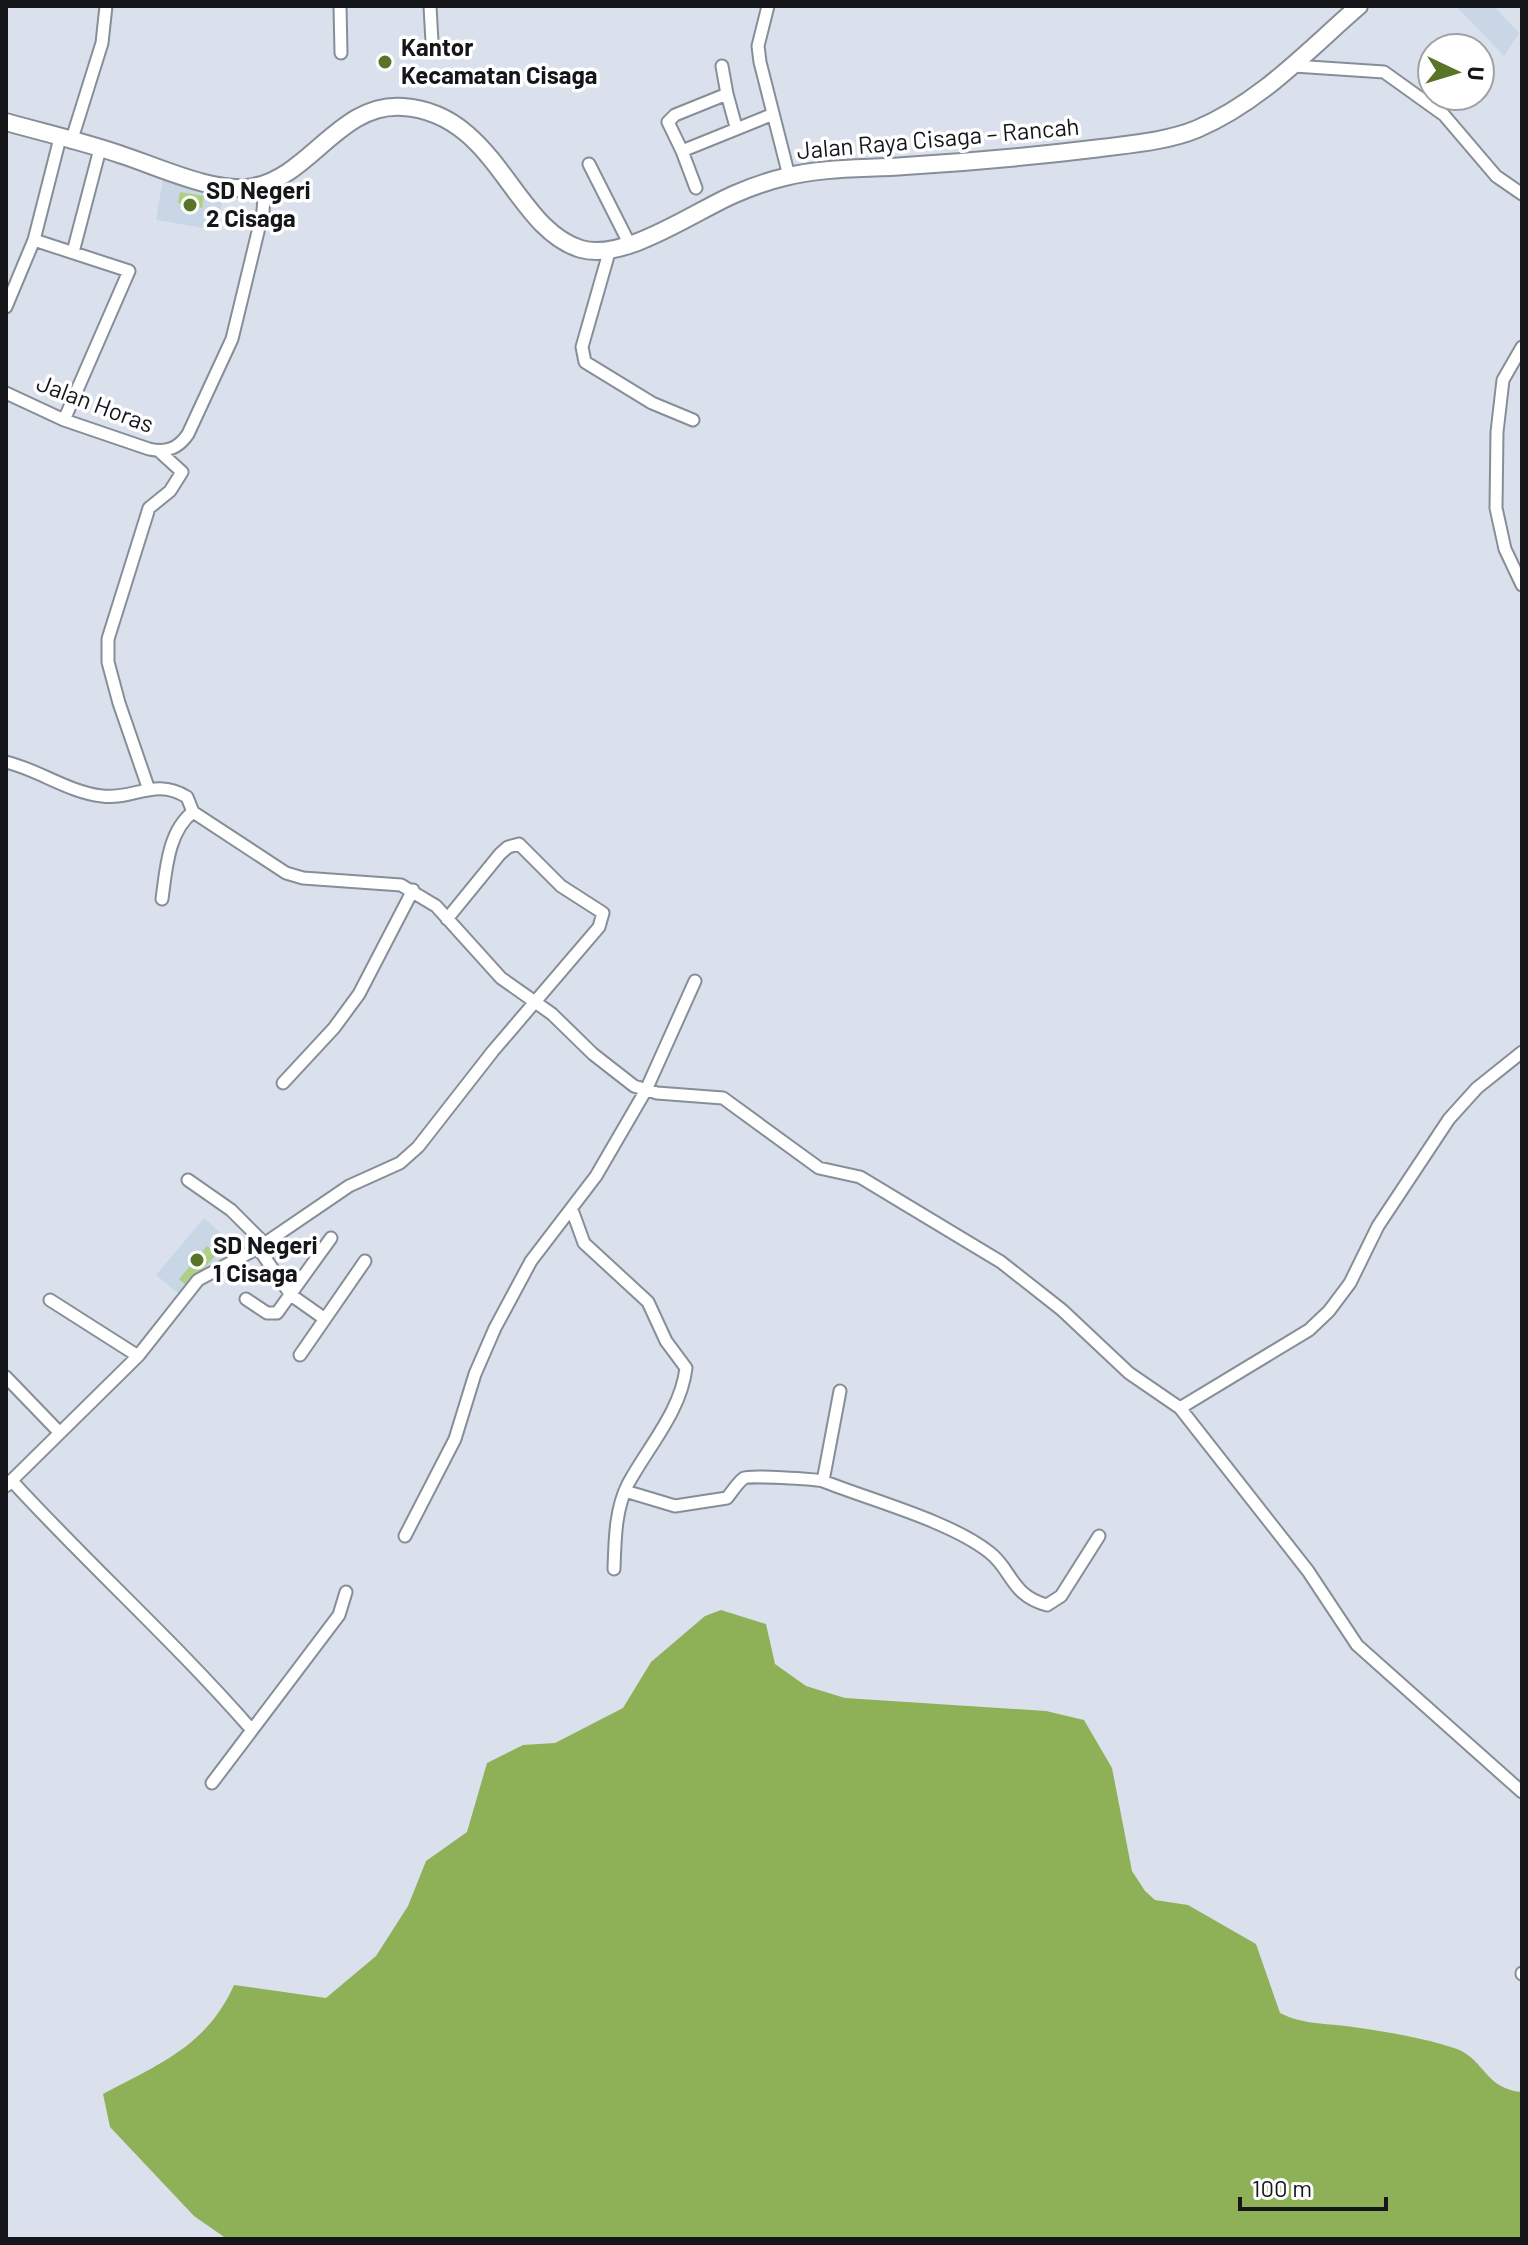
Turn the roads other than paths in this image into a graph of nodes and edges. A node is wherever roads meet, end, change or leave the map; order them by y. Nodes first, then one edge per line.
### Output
1 (106, 6) edge
2 (340, 6) edge
3 (430, 6) edge
4 (768, 6) edge
5 (1359, 6) edge
6 (432, 42) dead end
7 (341, 53) dead end
8 (722, 66) dead end
9 (1294, 66) junction
10 (727, 94) junction
11 (771, 115) junction
12 (6, 122) edge
13 (736, 127) junction
14 (66, 140) junction
15 (100, 149) junction
16 (682, 151) junction
17 (589, 164) dead end
18 (789, 176) junction
19 (265, 184) junction
20 (696, 188) dead end
21 (1522, 194) edge
22 (34, 240) junction
23 (629, 243) junction
24 (610, 249) junction
25 (73, 252) junction
26 (6, 307) edge
27 (1522, 347) edge
28 (6, 393) edge
29 (64, 420) junction
30 (693, 420) dead end
31 (159, 451) junction
32 (1522, 585) edge
33 (6, 762) edge
34 (148, 787) junction
35 (193, 812) junction
36 (413, 890) junction
37 (162, 899) dead end
38 (447, 919) junction
39 (695, 981) dead end
40 (536, 1001) junction
41 (1522, 1052) edge
42 (283, 1083) dead end
43 (646, 1090) junction
44 (188, 1180) dead end
45 (572, 1210) junction
46 (331, 1238) dead end
47 (261, 1245) junction
48 (365, 1261) dead end
49 (291, 1295) junction
50 (246, 1299) dead end
51 (50, 1300) dead end
52 (325, 1319) junction
53 (300, 1355) dead end
54 (138, 1356) junction
55 (6, 1377) edge
56 (840, 1391) dead end
57 (1180, 1408) junction
58 (58, 1431) junction
59 (823, 1481) junction
60 (9, 1484) edge
61 (625, 1491) junction
62 (405, 1536) dead end
63 (1099, 1536) dead end
64 (614, 1569) dead end
65 (346, 1592) dead end
66 (251, 1729) junction
67 (212, 1783) dead end
68 (1522, 1792) edge

1 - 14 street
2 - 7 street
3 - 6 street
4 - 11 street
5 - 9 main road, Jalan Raya Cisaga – Rancah
8 - 10 street
9 - 18 main road, Jalan Raya Cisaga – Rancah
9 - 21 street
10 - 13 street
10 - 16 street
11 - 13 street
11 - 18 street
12 - 14 main road
13 - 16 street
14 - 15 main road
14 - 22 street
15 - 19 main road
15 - 25 street
16 - 20 street
17 - 23 street
18 - 23 main road, Jalan Raya Cisaga – Rancah
19 - 24 main road, Jalan Raya Cisaga – Rancah
19 - 31 street, Jalan Horas
22 - 25 street
22 - 26 street
23 - 24 main road, Jalan Raya Cisaga – Rancah
24 - 30 street
25 - 29 street
27 - 32 street
28 - 29 street, Jalan Horas
29 - 31 street, Jalan Horas
31 - 34 street
33 - 34 street
34 - 35 street
35 - 36 street
35 - 37 street
36 - 38 street
36 - 42 street
38 - 40 street
38 - 40 street
39 - 43 street
40 - 43 street
40 - 47 street
41 - 57 street
43 - 45 street
43 - 57 street
44 - 47 street
45 - 61 street
45 - 62 street
46 - 49 street
47 - 49 street
47 - 54 street
48 - 52 street
49 - 50 street
49 - 52 street
51 - 54 street
52 - 53 street
54 - 58 street
55 - 58 street
56 - 59 street
57 - 68 street
58 - 60 street
59 - 61 street
59 - 63 street
60 - 66 street
61 - 64 street
65 - 66 street
66 - 67 street

